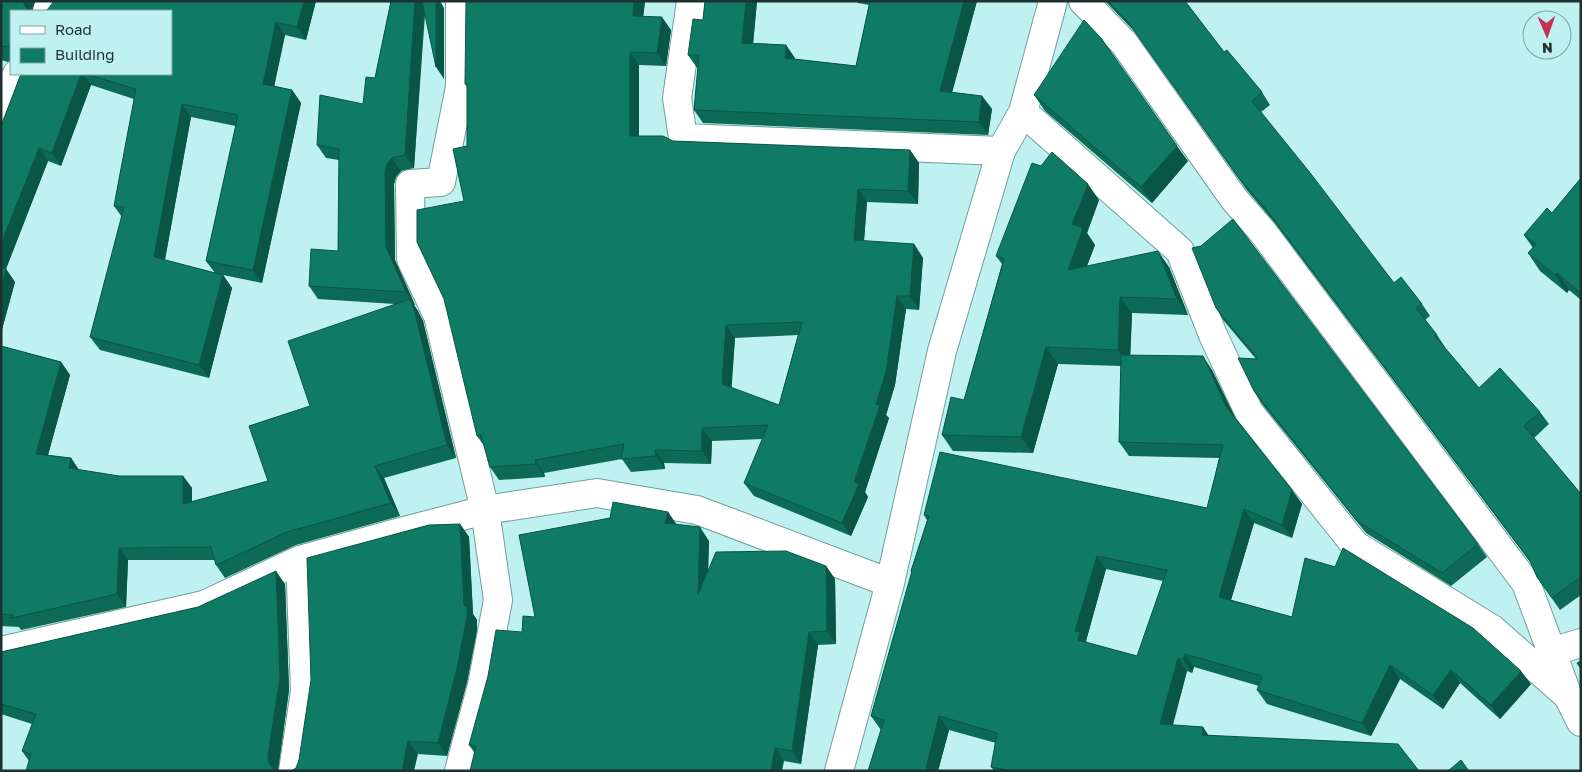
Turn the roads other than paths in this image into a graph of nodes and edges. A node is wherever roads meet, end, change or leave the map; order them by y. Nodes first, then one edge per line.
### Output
1 (460, 1) edge
2 (691, 1) edge
3 (1052, 1) edge
4 (1083, 1) edge
5 (17, 75) edge
6 (1, 108) edge
7 (1023, 112) junction
8 (1001, 151) junction
9 (484, 510) junction
10 (300, 560) junction
11 (890, 583) junction
12 (1581, 642) edge
13 (1, 651) edge
14 (1551, 652) junction
15 (1568, 696) junction
16 (1581, 722) edge
17 (293, 771) edge
18 (459, 771) edge
19 (840, 771) edge

1 - 9 street
2 - 8 street
3 - 7 street
4 - 14 street
5 - 6 street
7 - 8 street
7 - 15 street
8 - 11 street
9 - 10 street
9 - 11 street
9 - 18 street
10 - 13 street
10 - 17 street
11 - 19 street
12 - 14 street
14 - 15 street
15 - 16 street

